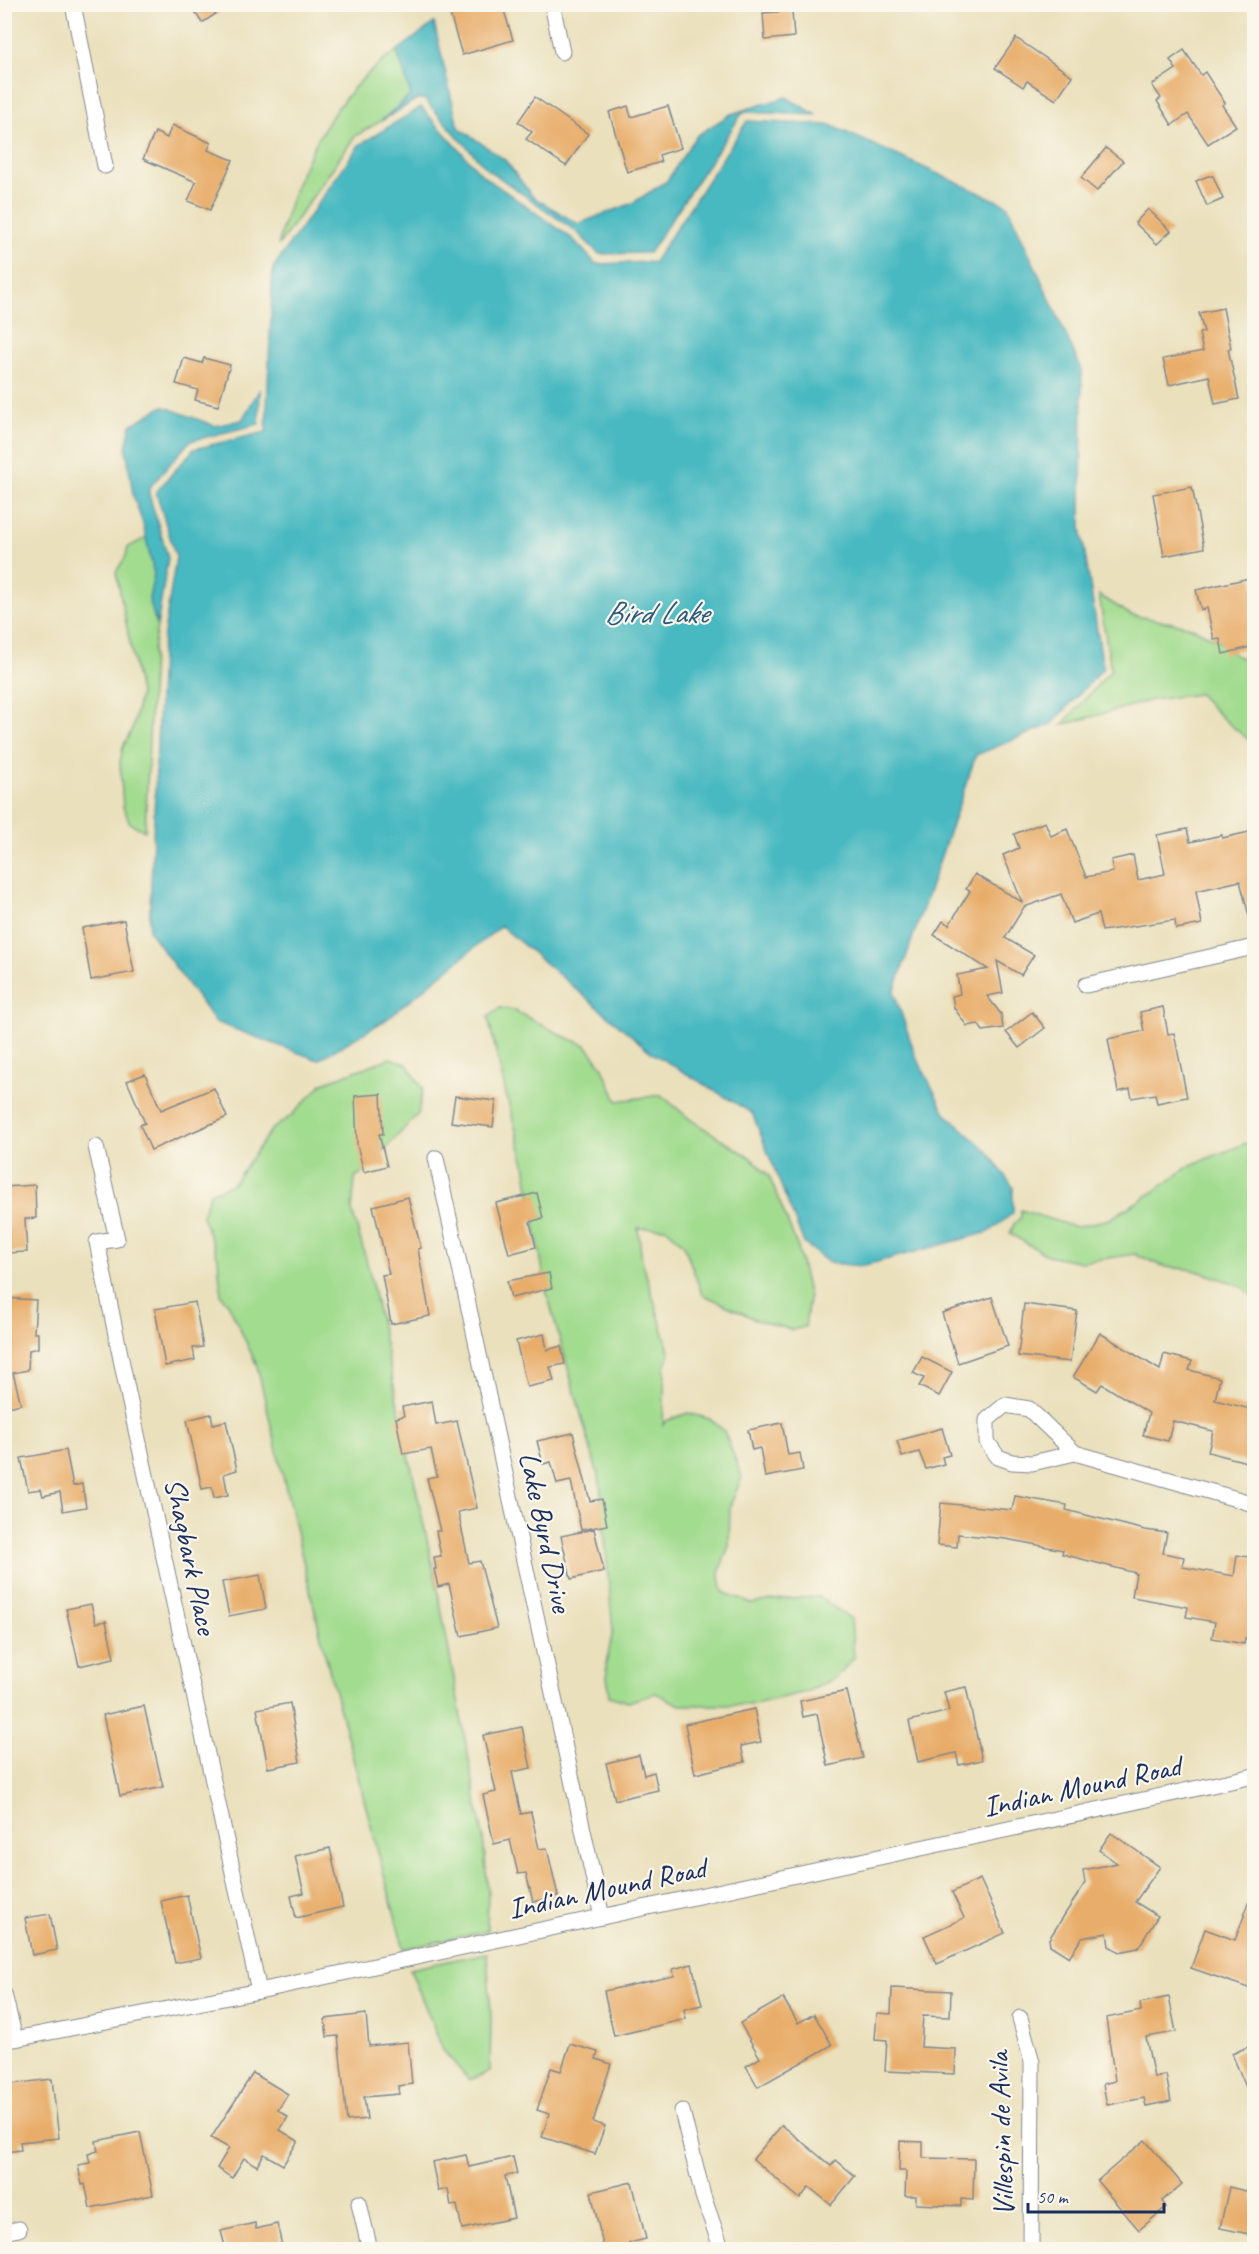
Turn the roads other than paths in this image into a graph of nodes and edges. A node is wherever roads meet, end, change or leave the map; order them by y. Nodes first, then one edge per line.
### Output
1 (73, 4) edge
2 (552, 4) edge
3 (562, 52) dead end
4 (105, 166) dead end
5 (1254, 947) edge
6 (1086, 985) dead end
7 (96, 1147) dead end
8 (436, 1158) dead end
9 (1075, 1453) junction
10 (1254, 1504) edge
11 (1254, 1776) edge
12 (602, 1917) junction
13 (259, 1991) junction
14 (4, 1994) edge
15 (1020, 2018) dead end
16 (682, 2111) dead end
17 (359, 2203) dead end
18 (370, 2250) edge
19 (722, 2250) edge
20 (1031, 2250) edge

1 - 4 street
2 - 3 street
5 - 6 street
7 - 13 street, Shagbark Place
8 - 12 street, Lake Byrd Drive
9 - 9 street
9 - 10 street
11 - 12 street, Indian Mound Road
12 - 13 street, Indian Mound Road
13 - 14 street, Indian Mound Road
15 - 20 street, Villespin de Avila
16 - 19 street
17 - 18 street

